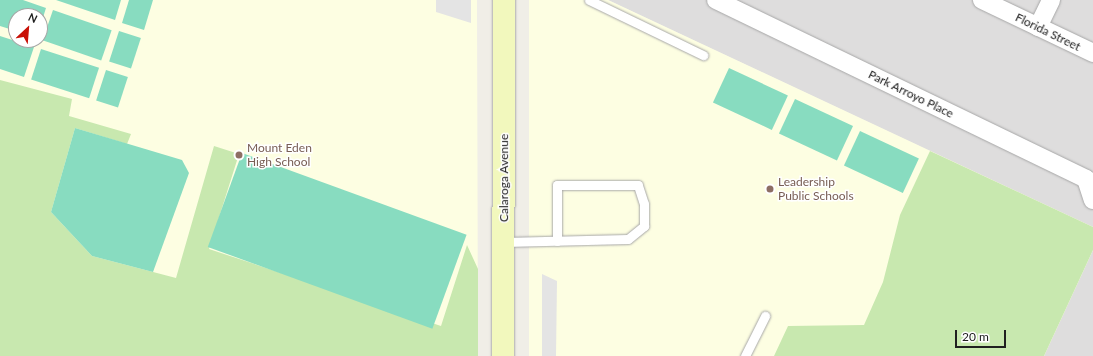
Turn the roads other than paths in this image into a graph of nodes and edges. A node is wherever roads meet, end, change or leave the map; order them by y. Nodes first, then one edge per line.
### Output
1 (504, 0) edge
2 (589, 0) edge
3 (716, 0) edge
4 (982, 0) edge
5 (1051, 0) edge
6 (1038, 27) junction
7 (1093, 53) edge
8 (703, 55) dead end
9 (1093, 200) edge
10 (557, 241) junction
11 (504, 242) junction
12 (765, 316) dead end
13 (503, 356) edge
14 (744, 356) edge

1 - 11 street, Calaroga Avenue
2 - 8 lane
3 - 9 street, Park Arroyo Place
4 - 6 street, Florida Street
5 - 6 street
6 - 7 street, Florida Street
10 - 10 lane
10 - 11 lane
11 - 13 street, Calaroga Avenue
12 - 14 lane

